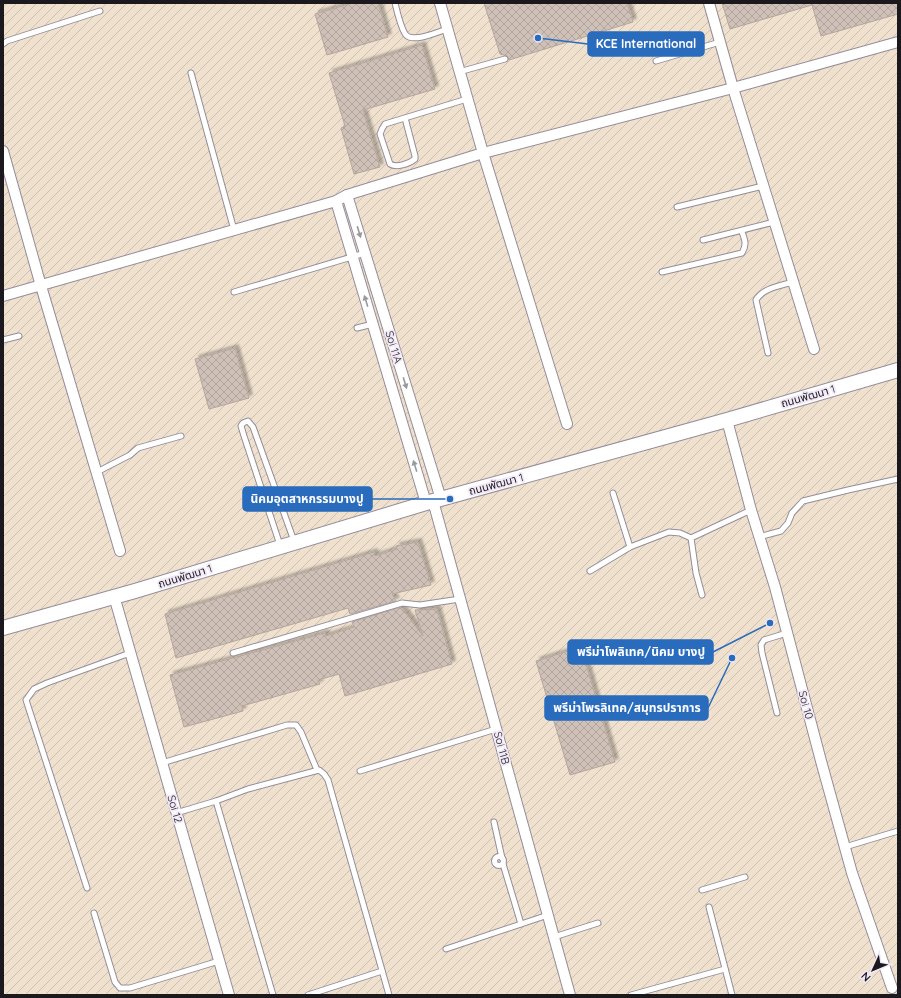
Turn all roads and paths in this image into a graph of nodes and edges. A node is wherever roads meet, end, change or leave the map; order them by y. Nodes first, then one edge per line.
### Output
1 (395, 3) edge
2 (440, 3) edge
3 (709, 3) edge
4 (100, 11) dead end
5 (447, 29) junction
6 (720, 42) junction
7 (898, 42) edge
8 (3, 44) edge
9 (505, 59) dead end
10 (656, 61) dead end
11 (459, 72) junction
12 (190, 73) dead end
13 (733, 88) junction
14 (467, 99) junction
15 (405, 118) junction
16 (3, 151) edge
17 (483, 153) junction
18 (763, 186) junction
19 (347, 195) junction
20 (336, 201) junction
21 (677, 207) dead end
22 (774, 222) junction
23 (234, 230) junction
24 (742, 232) junction
25 (704, 240) dead end
26 (365, 253) junction
27 (353, 257) junction
28 (662, 272) dead end
29 (372, 277) junction
30 (360, 280) junction
31 (793, 282) junction
32 (41, 286) junction
33 (234, 292) dead end
34 (3, 296) edge
35 (373, 324) junction
36 (357, 328) dead end
37 (19, 336) dead end
38 (3, 340) edge
39 (392, 340) junction
40 (379, 343) junction
41 (814, 349) dead end
42 (768, 353) dead end
43 (898, 370) edge
44 (727, 420) junction
45 (567, 424) dead end
46 (181, 436) dead end
47 (96, 473) junction
48 (898, 479) edge
49 (613, 493) dead end
50 (433, 501) junction
51 (751, 510) junction
52 (759, 537) junction
53 (691, 538) junction
54 (288, 546) junction
55 (630, 547) junction
56 (120, 551) dead end
57 (590, 571) dead end
58 (702, 595) dead end
59 (114, 596) junction
60 (460, 599) junction
61 (3, 628) edge
62 (787, 633) junction
63 (130, 653) junction
64 (233, 653) dead end
65 (777, 714) dead end
66 (496, 729) junction
67 (162, 763) junction
68 (317, 770) junction
69 (360, 771) dead end
70 (216, 801) junction
71 (176, 813) junction
72 (494, 822) dead end
73 (898, 831) edge
74 (845, 847) junction
75 (502, 858) junction
76 (503, 864) junction
77 (745, 877) dead end
78 (87, 888) dead end
79 (702, 890) dead end
80 (709, 907) dead end
81 (94, 913) dead end
82 (548, 915) junction
83 (598, 923) dead end
84 (521, 924) junction
85 (554, 937) junction
86 (446, 949) dead end
87 (220, 961) junction
88 (725, 969) junction
89 (382, 971) junction
90 (892, 988) dead end
91 (651, 992) edge
92 (229, 995) edge
93 (273, 995) edge
94 (308, 995) edge
95 (389, 995) edge
96 (570, 995) edge
97 (631, 995) edge
98 (732, 995) edge

1 - 5 lane
2 - 5 street
3 - 6 street
4 - 8 lane
5 - 11 street
6 - 10 lane
6 - 13 street
7 - 13 street
9 - 11 lane
11 - 14 street
12 - 23 lane
13 - 17 street
13 - 18 street
14 - 15 lane
14 - 17 street
15 - 15 lane
16 - 32 street
17 - 19 street
17 - 45 street
18 - 21 lane
18 - 22 street
19 - 20 street
19 -> 26 street, Soi 11A
20 - 23 street
20 - 27 street
22 - 24 lane
22 - 31 street
23 - 32 street
24 - 25 lane
24 - 28 lane
26 - 27 lane
26 - 29 street, Soi 11A
27 - 30 street
27 - 33 lane
29 - 30 street
29 - 39 street, Soi 11A
35 -> 30 street
31 - 41 street
31 - 42 lane
32 - 34 street
32 - 47 street
35 - 36 lane
35 - 40 street
37 - 38 lane
39 - 40 street
39 -> 50 street, Soi 11A
50 -> 40 street
43 - 44 main road, ถนนพัฒนา 1
44 - 50 main road, ถนนพัฒนา 1
44 - 51 street, Soi 10
46 - 47 lane
47 - 56 street
48 - 52 lane
49 - 55 lane
50 - 54 main road, ถนนพัฒนา 1
50 - 60 street, Soi 11B
51 - 52 street, Soi 10
51 - 53 lane
52 - 62 street, Soi 10
53 - 55 lane
53 - 58 lane
54 - 54 lane
54 - 59 main road, ถนนพัฒนา 1
55 - 57 lane
59 - 61 main road, ถนนพัฒนา 1
59 - 63 street, Soi 12
60 - 64 lane
60 - 66 street, Soi 11B
62 - 65 lane
62 - 74 street, Soi 10
63 - 67 street, Soi 12
63 - 78 lane
66 - 69 lane
66 - 82 street, Soi 11B
67 - 68 lane
67 - 71 street, Soi 12
68 - 70 lane
68 - 89 lane
70 - 71 lane
70 - 93 lane
71 - 87 street, Soi 12
72 - 75 lane
73 - 74 lane
74 - 90 street, Soi 10
75 - 76 lane
75 - 76 lane
76 - 84 lane
77 - 79 lane
80 - 88 lane
81 - 87 lane
82 - 84 lane
82 - 85 street, Soi 11B
83 - 85 lane
84 - 86 lane
85 - 96 street, Soi 11B
87 - 92 street, Soi 12
88 - 91 lane
88 - 98 lane
89 - 94 lane
89 - 95 lane
91 - 97 lane

